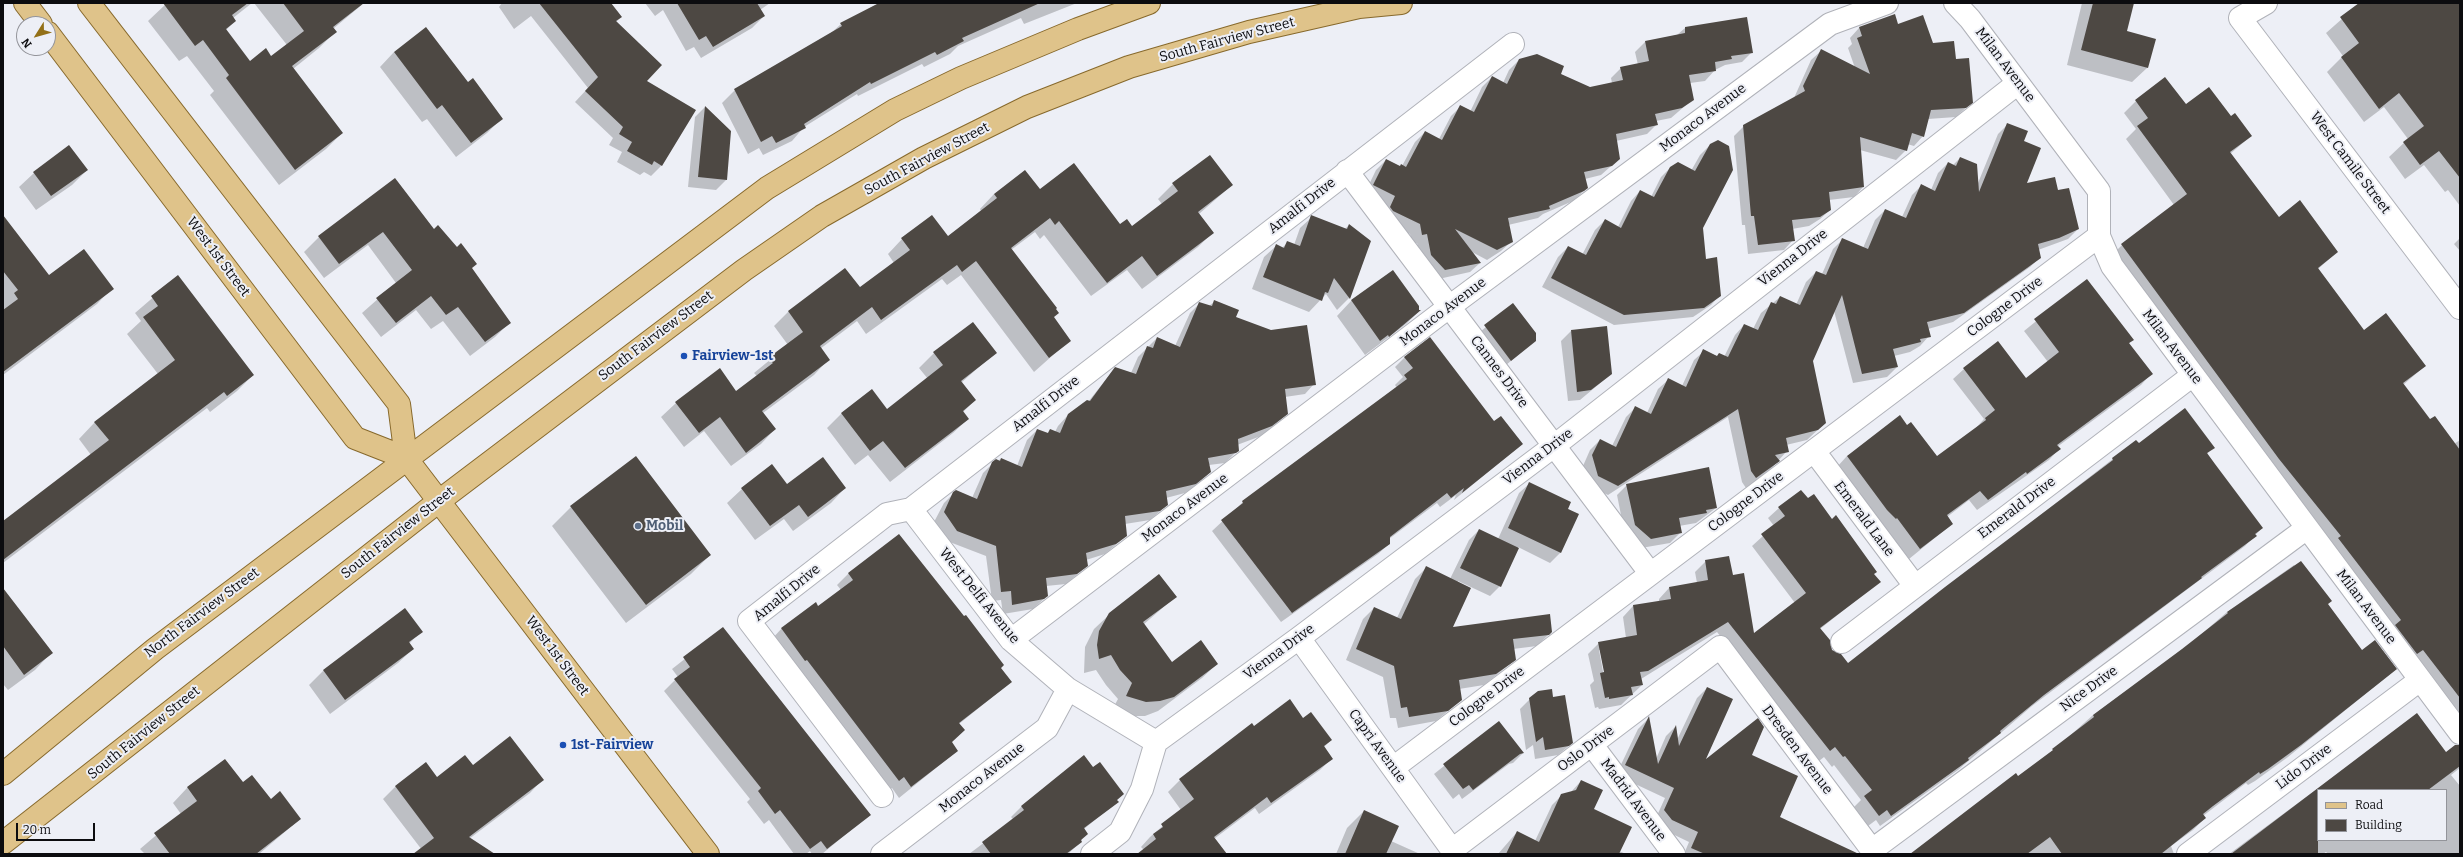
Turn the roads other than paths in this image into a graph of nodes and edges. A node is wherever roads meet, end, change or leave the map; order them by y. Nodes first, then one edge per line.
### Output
1 (26, 3) edge
2 (89, 3) edge
3 (1149, 3) edge
4 (1401, 3) edge
5 (1887, 3) edge
6 (1955, 3) edge
7 (2266, 3) edge
8 (35, 16) edge
9 (56, 44) edge
10 (1513, 44) dead end
11 (2018, 83) junction
12 (1347, 171) junction
13 (2099, 236) junction
14 (1450, 307) junction
15 (2460, 308) edge
16 (2193, 375) junction
17 (1554, 446) junction
18 (1814, 451) junction
19 (406, 458) junction
20 (438, 501) junction
21 (911, 509) junction
22 (2307, 528) junction
23 (1650, 574) junction
24 (1915, 586) junction
25 (1299, 638) junction
26 (1011, 640) junction
27 (1842, 642) dead end
28 (1720, 647) joint
29 (2420, 680) junction
30 (1068, 689) junction
31 (2460, 733) edge
32 (1156, 742) junction
33 (1592, 745) junction
34 (1393, 768) junction
35 (3, 774) edge
36 (882, 796) dead end
37 (3, 843) edge
38 (1454, 852) edge
39 (1873, 852) edge
40 (708, 854) edge
41 (882, 854) edge
42 (1092, 854) edge
43 (1674, 854) edge
44 (2188, 854) edge

1 - 8 main road
2 - 19 main road, West 1st Street
3 - 19 main road
4 - 20 main road, South Fairview Street
5 - 14 street, Monaco Avenue
6 - 11 street, Milan Avenue
7 - 15 street, West Camile Street
9 - 19 main road, West 1st Street
10 - 12 street, Amalfi Drive
11 - 13 street, Milan Avenue
11 - 17 street, Vienna Drive
12 - 14 street, Cannes Drive
12 - 21 street, Amalfi Drive
13 - 16 street, Milan Avenue
13 - 18 street, Cologne Drive
14 - 17 street, Cannes Drive
14 - 26 street, Monaco Avenue
16 - 22 street, Milan Avenue
16 - 24 street, Emerald Drive
17 - 23 street, Cannes Drive
17 - 25 street, Vienna Drive
18 - 23 street, Cologne Drive
18 - 24 street, Emerald Lane
19 - 20 main road, West 1st Street
19 - 35 main road, North Fairview Street
20 - 37 main road, South Fairview Street
20 - 40 main road, West 1st Street
21 - 26 street, West Delfi Avenue
21 - 36 street, Amalfi Drive
22 - 29 street, Milan Avenue
22 - 39 street, Nice Drive
23 - 34 street, Cologne Drive
24 - 27 street, Emerald Drive
25 - 32 street, Vienna Drive
25 - 34 street, Capri Avenue
26 - 30 street, West Delfi Avenue
28 - 33 street, Oslo Drive
28 - 39 street, Dresden Avenue
29 - 31 street, Milan Avenue
29 - 44 street, Lido Drive
30 - 32 street, West Delfi Avenue
30 - 41 street, Monaco Avenue
32 - 42 street
33 - 38 street, Oslo Drive
33 - 43 street, Madrid Avenue
34 - 38 street, Capri Avenue

